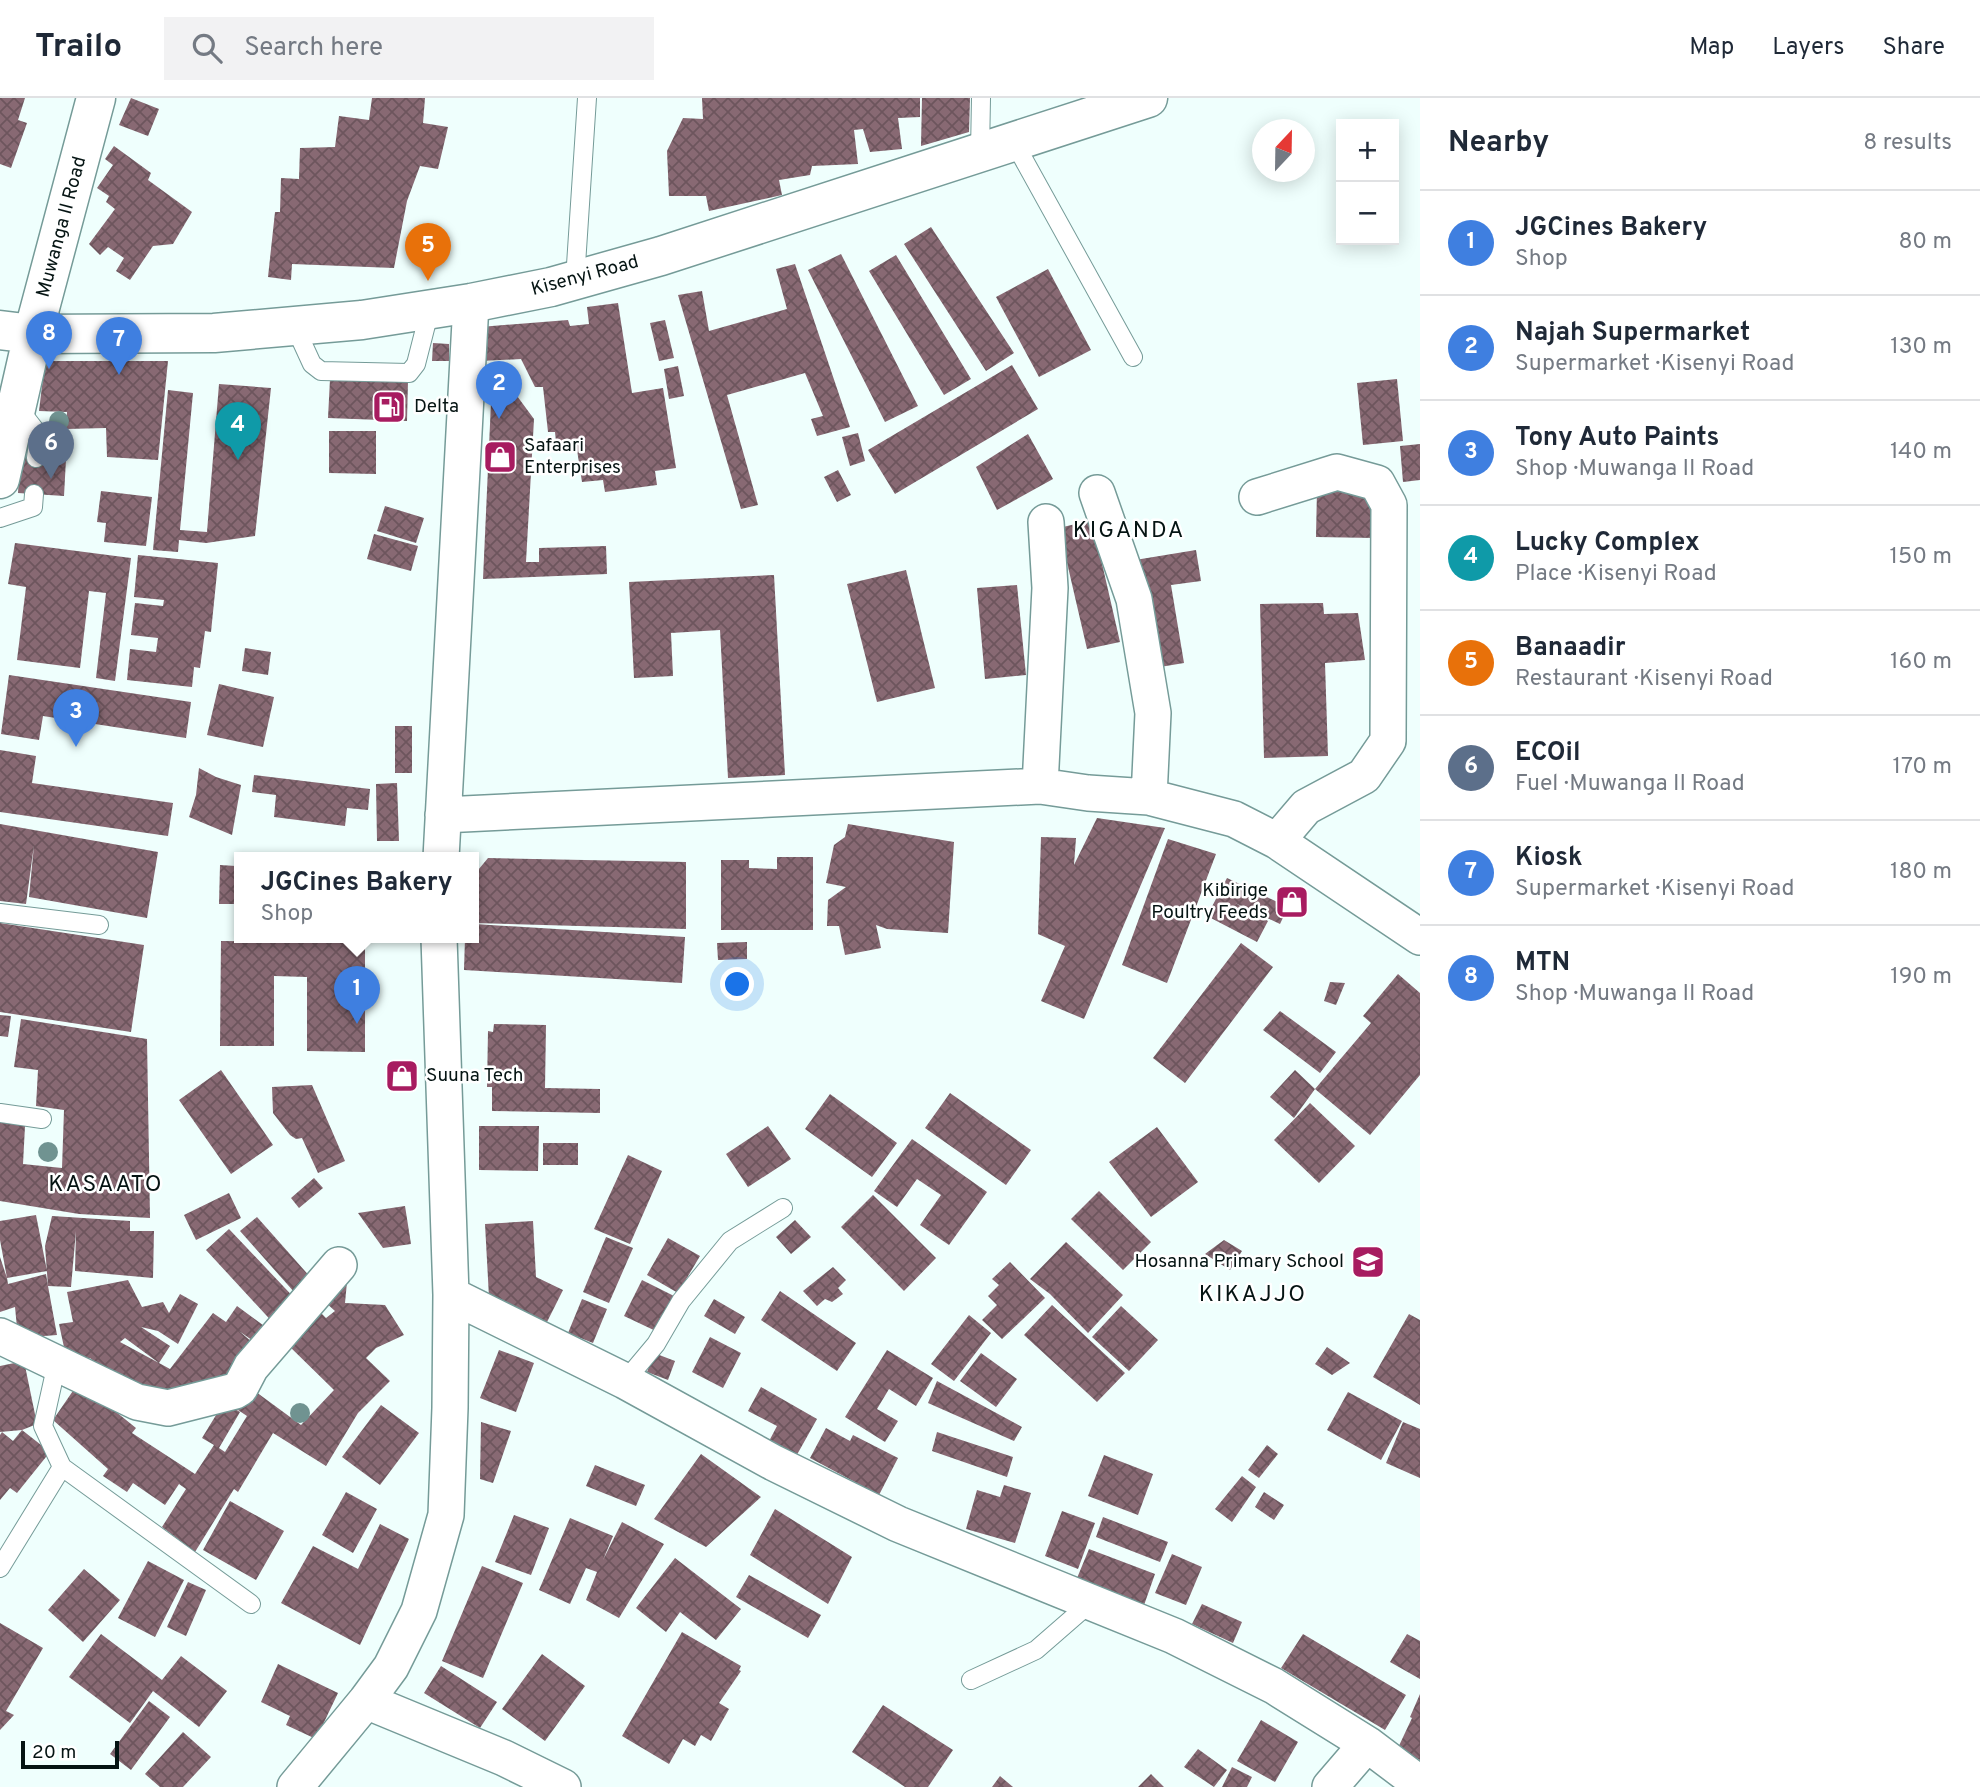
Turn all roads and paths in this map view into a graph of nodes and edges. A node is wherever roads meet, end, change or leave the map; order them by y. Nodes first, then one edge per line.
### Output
1 (96, 98) edge
2 (587, 98) edge
3 (981, 98) edge
4 (1148, 98) edge
5 (1099, 106) edge
6 (997, 147) junction
7 (575, 280) junction
8 (471, 303) junction
9 (430, 309) junction
10 (295, 327) junction
11 (17, 332) edge
12 (1133, 357) dead end
13 (17, 406) junction
14 (36, 457) dead end
15 (17, 486) edge
16 (1097, 493) dead end
17 (1257, 497) dead end
18 (0, 518) edge
19 (1046, 522) dead end
20 (1040, 786) junction
21 (1149, 797) junction
22 (443, 815) junction
23 (1278, 841) junction
24 (441, 852) edge
25 (0, 913) edge
26 (99, 925) dead end
27 (1420, 937) edge
28 (439, 943) edge
29 (0, 1113) edge
30 (42, 1119) dead end
31 (783, 1208) dead end
32 (339, 1265) dead end
33 (451, 1295) junction
34 (0, 1336) edge
35 (57, 1363) junction
36 (625, 1381) junction
37 (62, 1467) junction
38 (0, 1568) edge
39 (1090, 1602) junction
40 (251, 1604) dead end
41 (971, 1680) dead end
42 (366, 1701) junction
43 (1367, 1744) junction
44 (1420, 1784) edge
45 (295, 1787) edge
46 (563, 1787) edge
47 (1330, 1787) edge

1 - 11 main road, Muwanga II Road
2 - 7 lane
3 - 6 lane
4 - 5 main road, Kisenyi Road
5 - 6 main road, Kisenyi Road
6 - 7 main road, Kisenyi Road
6 - 12 lane
7 - 8 main road, Kisenyi Road
8 - 9 main road, Kisenyi Road
8 - 22 street
9 - 10 main road, Kisenyi Road
9 - 10 lane
10 - 11 main road, Kisenyi Road
11 - 13 main road, Muwanga II Road
13 - 14 lane
13 - 15 main road, Muwanga II Road
15 - 18 lane
16 - 21 street
17 - 23 street
19 - 20 street
20 - 21 street
20 - 22 street
21 - 23 street
22 - 24 street
23 - 27 street
25 - 26 lane
28 - 33 street
29 - 30 lane
31 - 36 lane
32 - 35 street
33 - 36 street
33 - 42 street
34 - 35 street
35 - 37 lane
36 - 39 street
37 - 38 lane
37 - 40 lane
39 - 41 lane
39 - 43 street
42 - 45 street
42 - 46 street
43 - 44 street
43 - 47 street

